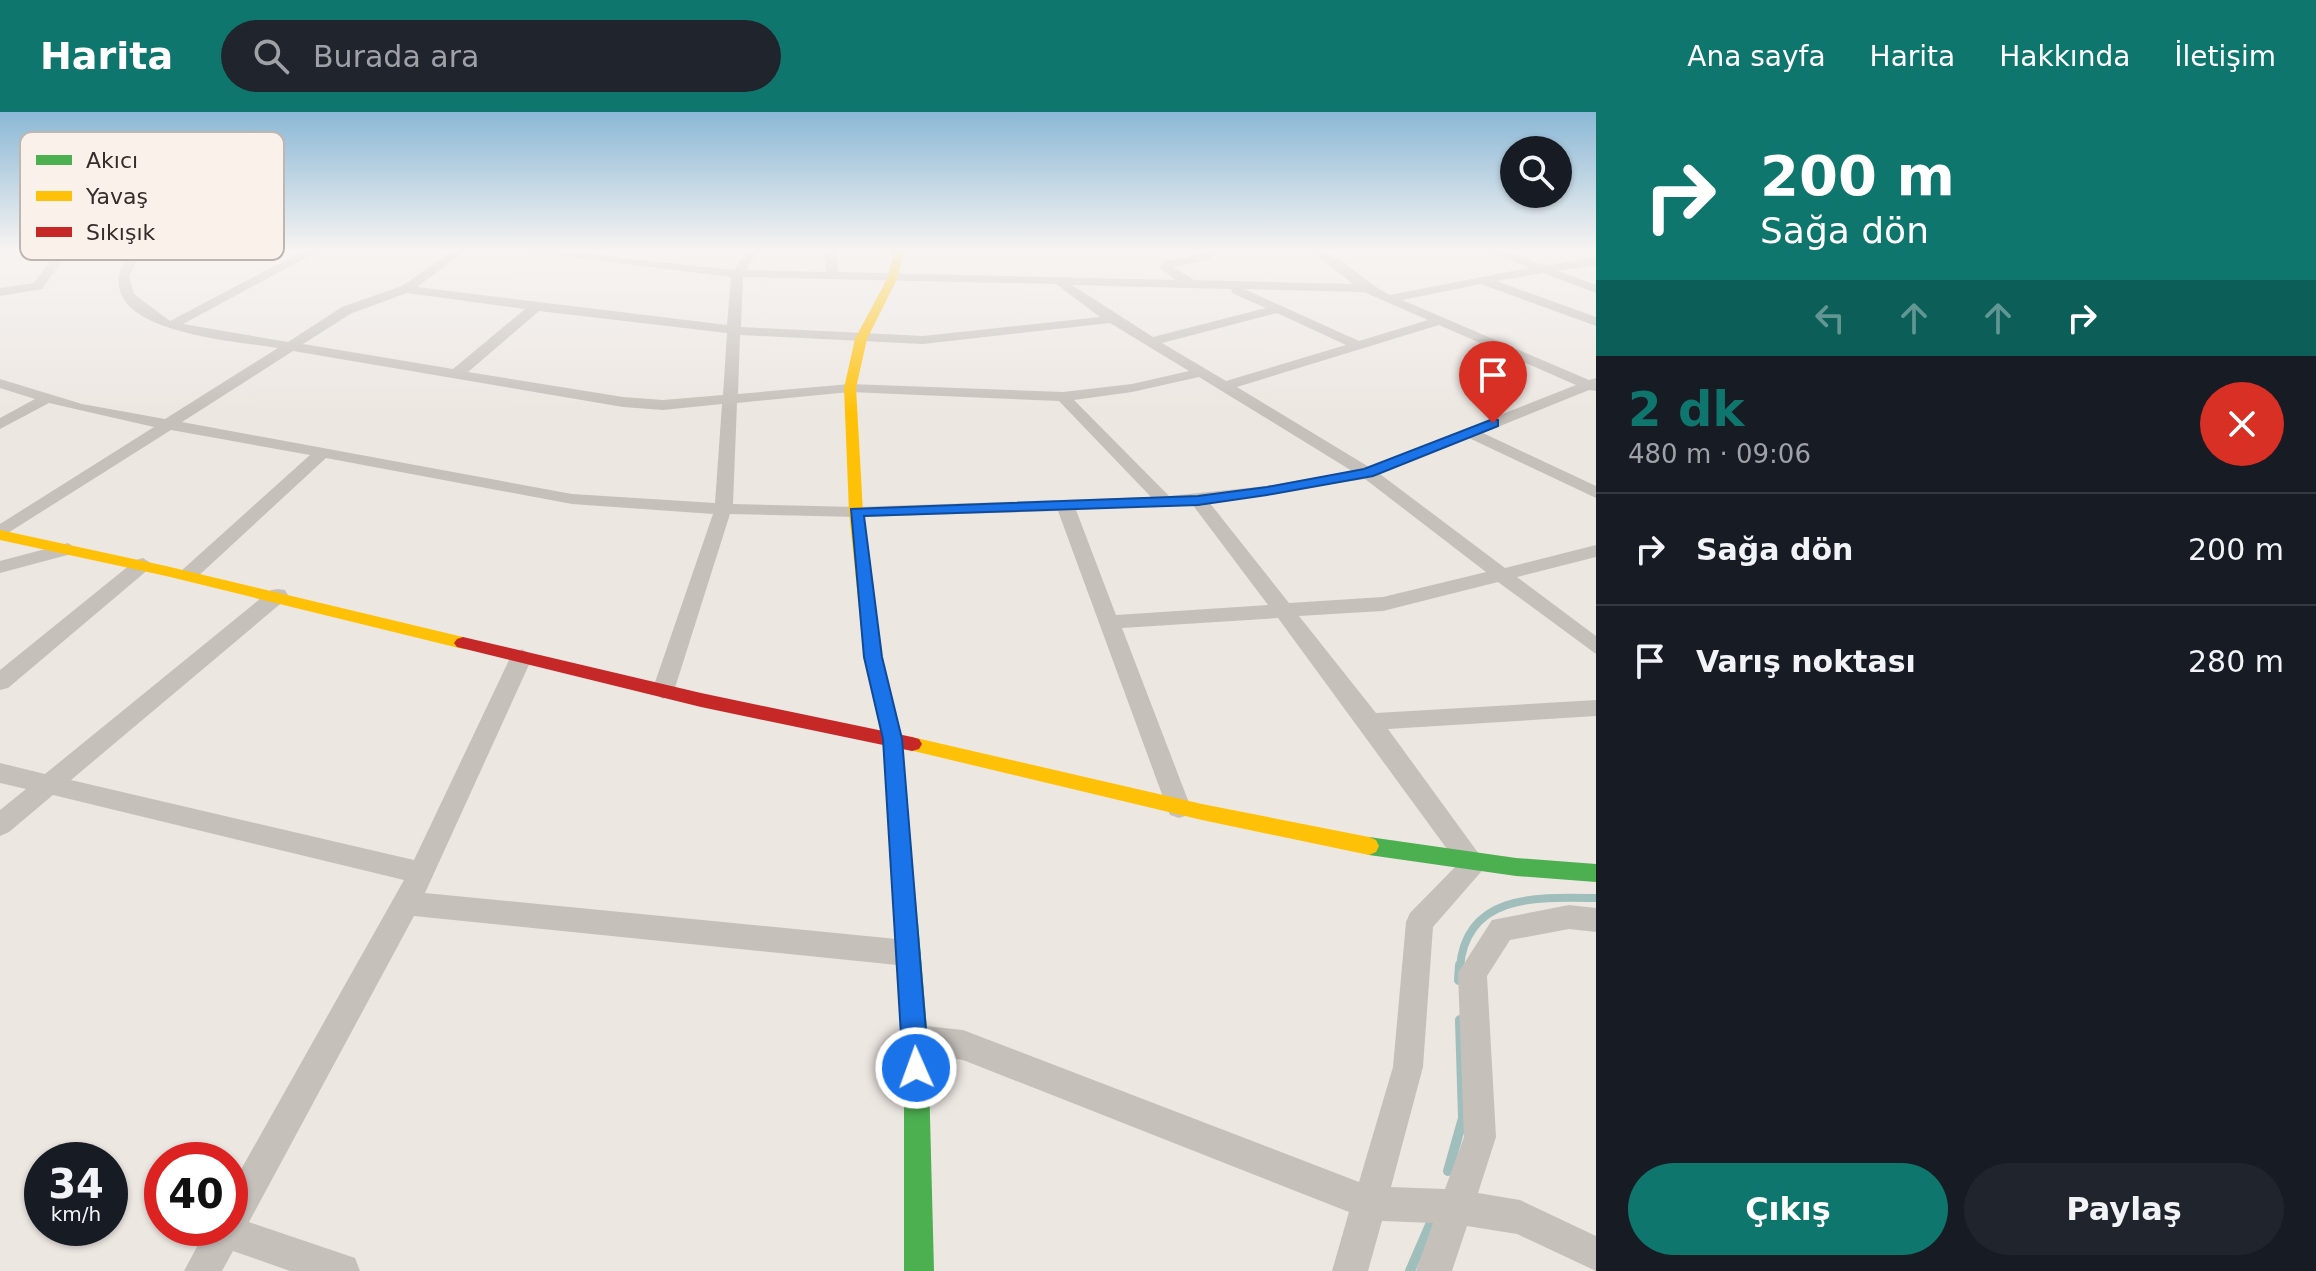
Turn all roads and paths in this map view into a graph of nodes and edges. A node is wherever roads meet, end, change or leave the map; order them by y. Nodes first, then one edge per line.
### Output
1 (135, 304) edge
2 (212, 304) edge
3 (364, 304) edge
4 (515, 304) edge
5 (735, 304) edge
6 (879, 304) edge
7 (1091, 304) edge
8 (1268, 304) edge
9 (1399, 304) edge
10 (1547, 304) edge
11 (536, 307) junction
12 (1279, 309) junction
13 (1113, 319) junction
14 (1436, 322) junction
15 (1596, 322) edge
16 (170, 326) junction
17 (734, 328) junction
18 (861, 339) junction
19 (1151, 342) junction
20 (1359, 346) junction
21 (287, 347) junction
22 (1203, 372) junction
23 (455, 375) junction
24 (0, 383) edge
25 (1594, 385) edge
26 (1226, 386) junction
27 (850, 388) junction
28 (1063, 397) junction
29 (46, 399) junction
30 (732, 400) junction
31 (0, 424) edge
32 (166, 424) junction
33 (1469, 432) junction
34 (322, 453) junction
35 (1368, 473) junction
36 (1596, 493) edge
37 (1198, 500) junction
38 (1165, 502) junction
39 (1065, 505) junction
40 (724, 506) junction
41 (856, 512) junction
42 (0, 534) edge
43 (68, 549) junction
44 (1596, 551) edge
45 (143, 564) junction
46 (0, 567) edge
47 (1502, 574) junction
48 (188, 575) junction
49 (278, 595) junction
50 (1284, 612) junction
51 (1109, 622) junction
52 (1596, 647) edge
53 (522, 656) junction
54 (0, 682) edge
55 (663, 691) junction
56 (1596, 708) edge
57 (1370, 722) junction
58 (892, 739) junction
59 (0, 773) edge
60 (48, 784) junction
61 (1179, 808) junction
62 (0, 825) edge
63 (1474, 865) junction
64 (422, 873) junction
65 (1596, 873) edge
66 (407, 903) junction
67 (1596, 920) edge
68 (907, 953) junction
69 (916, 1040) junction
70 (248, 1192) edge
71 (1369, 1203) junction
72 (1457, 1207) junction
73 (248, 1236) edge
74 (217, 1246) edge
75 (1596, 1255) edge
76 (202, 1271) edge
77 (342, 1271) edge
78 (919, 1271) edge
79 (1350, 1271) edge
80 (1434, 1271) edge

1 - 16 street
2 - 16 street
3 - 21 street
4 - 11 street
5 - 17 street
6 - 18 street
7 - 13 street
8 - 12 street
9 - 14 street
10 - 15 street
11 - 17 street
11 - 23 street
12 - 19 street
12 - 20 street
13 - 18 street
13 - 19 street
14 - 20 street
14 - 25 street
16 - 21 street
17 - 18 street
17 - 30 street
18 - 27 street
19 - 22 street
20 - 26 street
21 - 23 street
21 - 32 street
22 - 26 street
22 - 28 street
23 - 30 street
24 - 29 street
25 - 33 street
26 - 35 street
27 - 28 street
27 - 30 street
27 - 41 street
28 - 38 street
29 - 31 street
29 - 32 street
30 - 40 street
32 - 34 street
32 - 42 street
33 - 35 street
33 - 36 street
34 - 40 street
34 - 48 street
35 - 37 street
35 - 47 street
37 - 38 street
37 - 50 street
38 - 39 street
39 - 41 street
39 - 51 street
40 - 41 street
40 - 55 street
41 - 58 street
42 - 43 street
43 - 45 street
43 - 46 street
44 - 47 street
45 - 48 street
45 - 54 street
47 - 50 street
47 - 52 street
48 - 49 street
49 - 53 street
49 - 60 street
50 - 51 street
50 - 57 street
51 - 61 street
53 - 55 street
53 - 64 street
55 - 58 street
56 - 57 street
57 - 63 street
58 - 61 street
58 - 68 street
59 - 60 street
60 - 62 street
60 - 64 street
61 - 63 street
63 - 65 street
63 - 71 street
64 - 66 street
66 - 68 street
66 - 70 street
67 - 72 street
68 - 69 street
69 - 71 street
69 - 78 street
71 - 72 street
71 - 79 street
72 - 75 street
72 - 80 street
73 - 77 street
74 - 76 street

